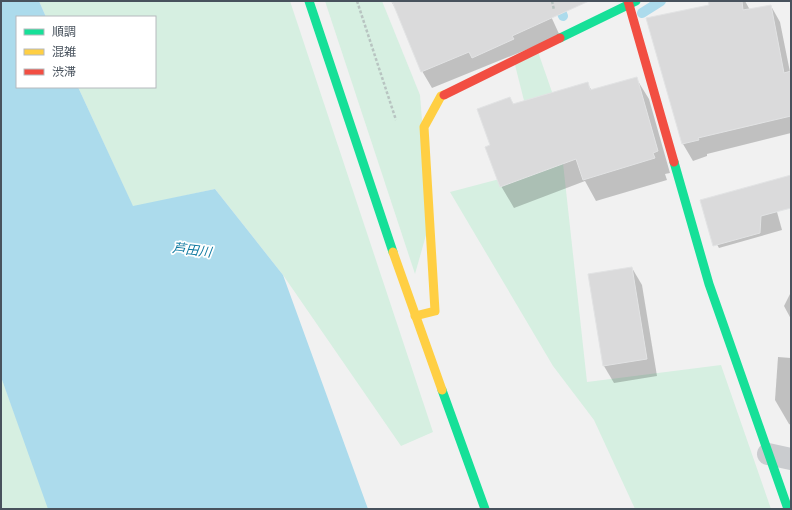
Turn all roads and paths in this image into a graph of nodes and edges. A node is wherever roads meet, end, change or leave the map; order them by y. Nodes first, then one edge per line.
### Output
1 (309, 1) edge
2 (356, 1) edge
3 (632, 2) edge
4 (397, 123) dead end
5 (415, 316) junction
6 (768, 454) junction
7 (791, 458) edge
8 (485, 509) edge
9 (788, 509) edge

1 - 5 street
2 - 4 path
3 - 5 street
3 - 6 street
5 - 8 street
6 - 7 street
6 - 9 street

